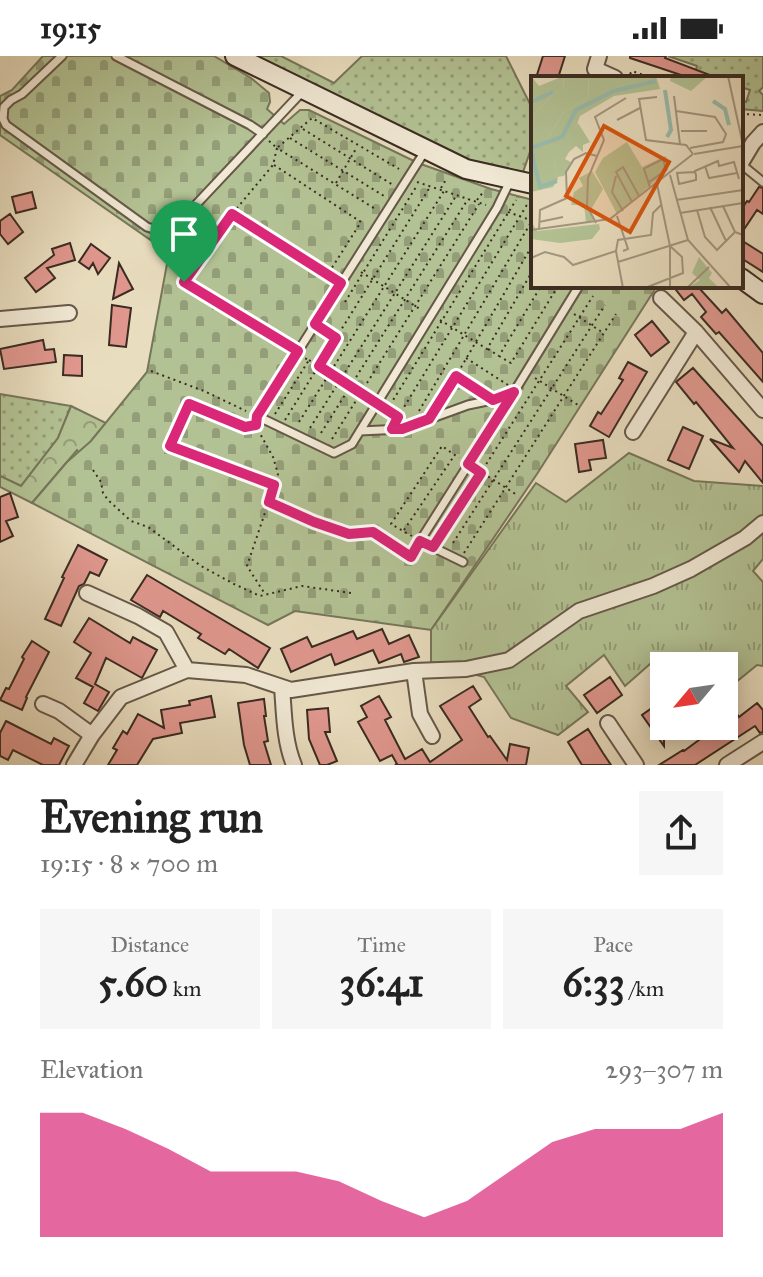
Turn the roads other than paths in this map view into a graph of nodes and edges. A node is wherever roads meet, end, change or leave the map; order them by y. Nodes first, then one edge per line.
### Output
1 (62, 56) edge
2 (116, 56) edge
3 (599, 56) edge
4 (240, 57) edge
5 (611, 76) edge
6 (303, 91) junction
7 (763, 132) edge
8 (263, 134) junction
9 (425, 151) junction
10 (743, 160) edge
11 (743, 165) edge
12 (511, 179) junction
13 (763, 182) edge
14 (531, 184) edge
15 (743, 279) edge
16 (184, 282) road end
17 (578, 288) edge
18 (763, 294) edge
19 (661, 298) dead end
20 (69, 313) dead end
21 (0, 319) edge
22 (696, 332) junction
23 (297, 352) junction
24 (515, 391) junction
25 (763, 410) edge
26 (360, 431) junction
27 (633, 432) dead end
28 (763, 523) edge
29 (461, 561) road end
30 (87, 593) dead end
31 (187, 670) junction
32 (414, 671) junction
33 (282, 687) junction
34 (43, 704) dead end
35 (608, 723) dead end
36 (92, 735) junction
37 (432, 736) dead end
38 (763, 742) edge
39 (74, 765) edge
40 (294, 765) edge
41 (636, 765) edge
42 (727, 765) edge

1 - 8 lane
2 - 8 lane
3 - 5 street
4 - 6 street
6 - 8 lane
6 - 9 street
7 - 10 street
9 - 12 street
9 - 23 lane
11 - 13 lane
12 - 14 street
12 - 26 lane
15 - 18 street
16 - 23 lane
17 - 24 lane
19 - 22 street
20 - 21 street
22 - 25 street
22 - 27 street
23 - 26 lane
24 - 26 lane
24 - 29 lane
28 - 32 street
30 - 31 street
31 - 33 street
31 - 36 street
32 - 33 street
32 - 37 street
33 - 40 street
34 - 36 street
35 - 41 street
36 - 39 street
38 - 42 street

